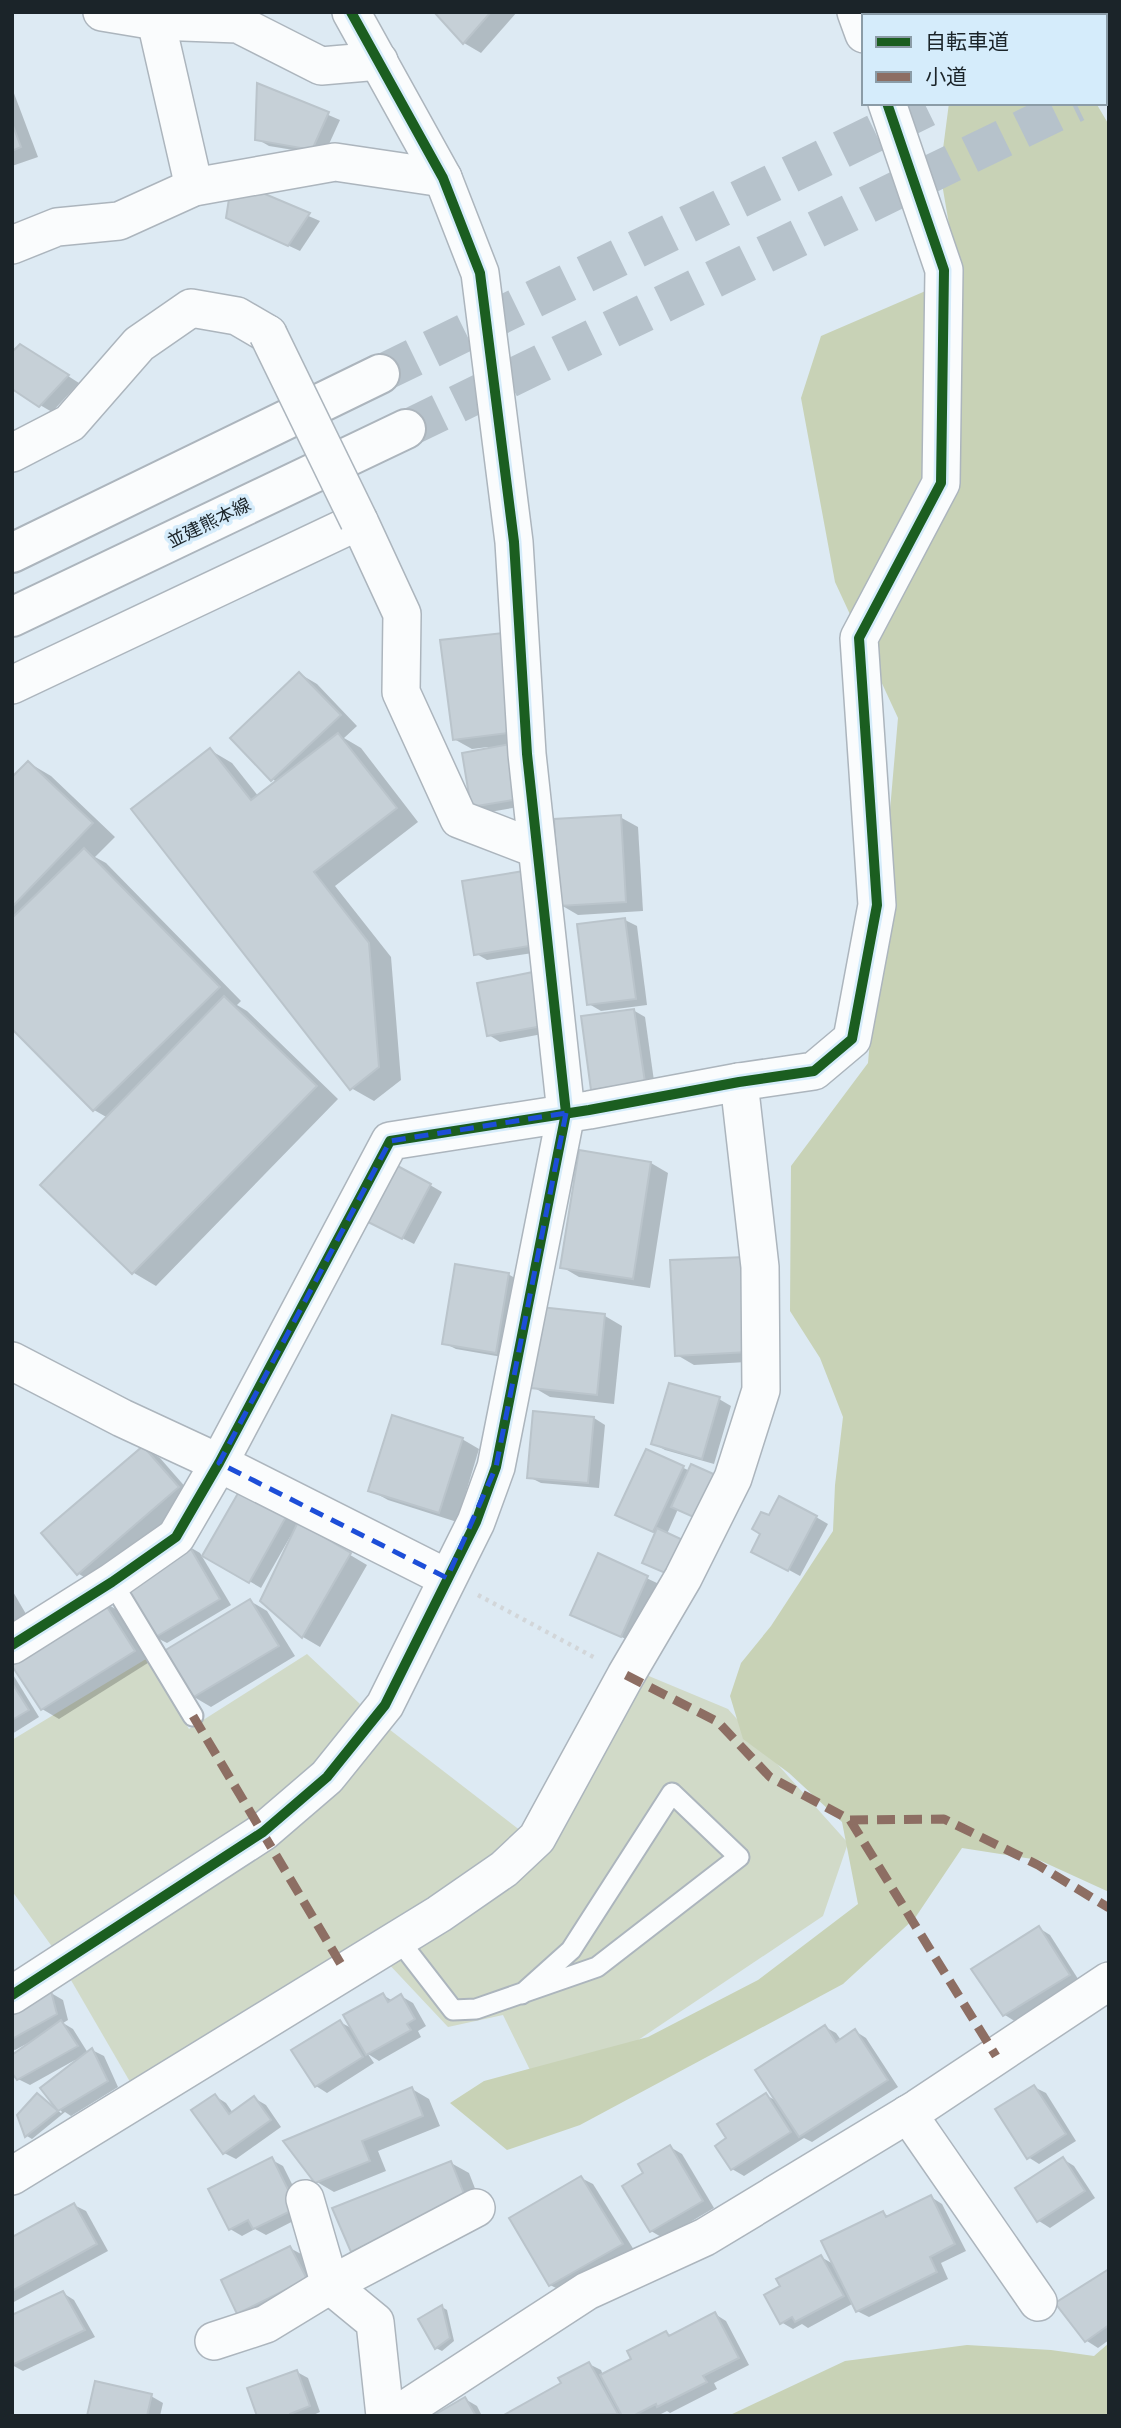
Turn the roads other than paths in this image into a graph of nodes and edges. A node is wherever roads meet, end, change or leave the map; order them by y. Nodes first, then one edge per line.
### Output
1 (102, 12) edge
2 (351, 12) edge
3 (856, 12) edge
4 (156, 21) junction
5 (862, 28) edge
6 (379, 61) junction
7 (888, 105) edge
8 (443, 178) junction
9 (194, 187) junction
10 (12, 245) edge
11 (380, 374) tunnel mouth
12 (405, 429) tunnel mouth
13 (12, 453) edge
14 (359, 521) junction
15 (12, 553) edge
16 (12, 617) edge
17 (12, 685) edge
18 (537, 849) junction
19 (739, 1082) junction
20 (566, 1113) junction
21 (12, 1360) edge
22 (219, 1463) junction
23 (447, 1578) junction
24 (112, 1582) junction
25 (12, 1645) edge
26 (192, 1716) dead end
27 (398, 1939) junction
28 (1109, 1981) edge
29 (522, 1994) junction
30 (12, 1995) edge
31 (908, 2114) junction
32 (12, 2176) edge
33 (305, 2199) dead end
34 (476, 2208) dead end
35 (330, 2285) junction
36 (1038, 2302) dead end
37 (214, 2341) dead end
38 (385, 2416) edge
39 (395, 2416) edge

1 - 4 street
2 - 6 street
3 - 5 street
4 - 6 street
4 - 9 street
6 - 8 street
7 - 19 street
8 - 9 street
8 - 18 street
9 - 10 street
11 - 15 main road
12 - 16 main road, 並建熊本線
13 - 14 street, bridge
14 - 17 street
14 - 18 street
18 - 20 street
19 - 20 street
19 - 27 street
20 - 22 street
20 - 23 street
21 - 22 street
22 - 23 street
22 - 24 street
23 - 30 street
24 - 25 street
24 - 26 lane
27 - 29 lane
27 - 32 street
28 - 31 street
29 - 29 lane
31 - 36 street
31 - 39 street
33 - 35 street
34 - 35 street
35 - 37 street
35 - 38 street

